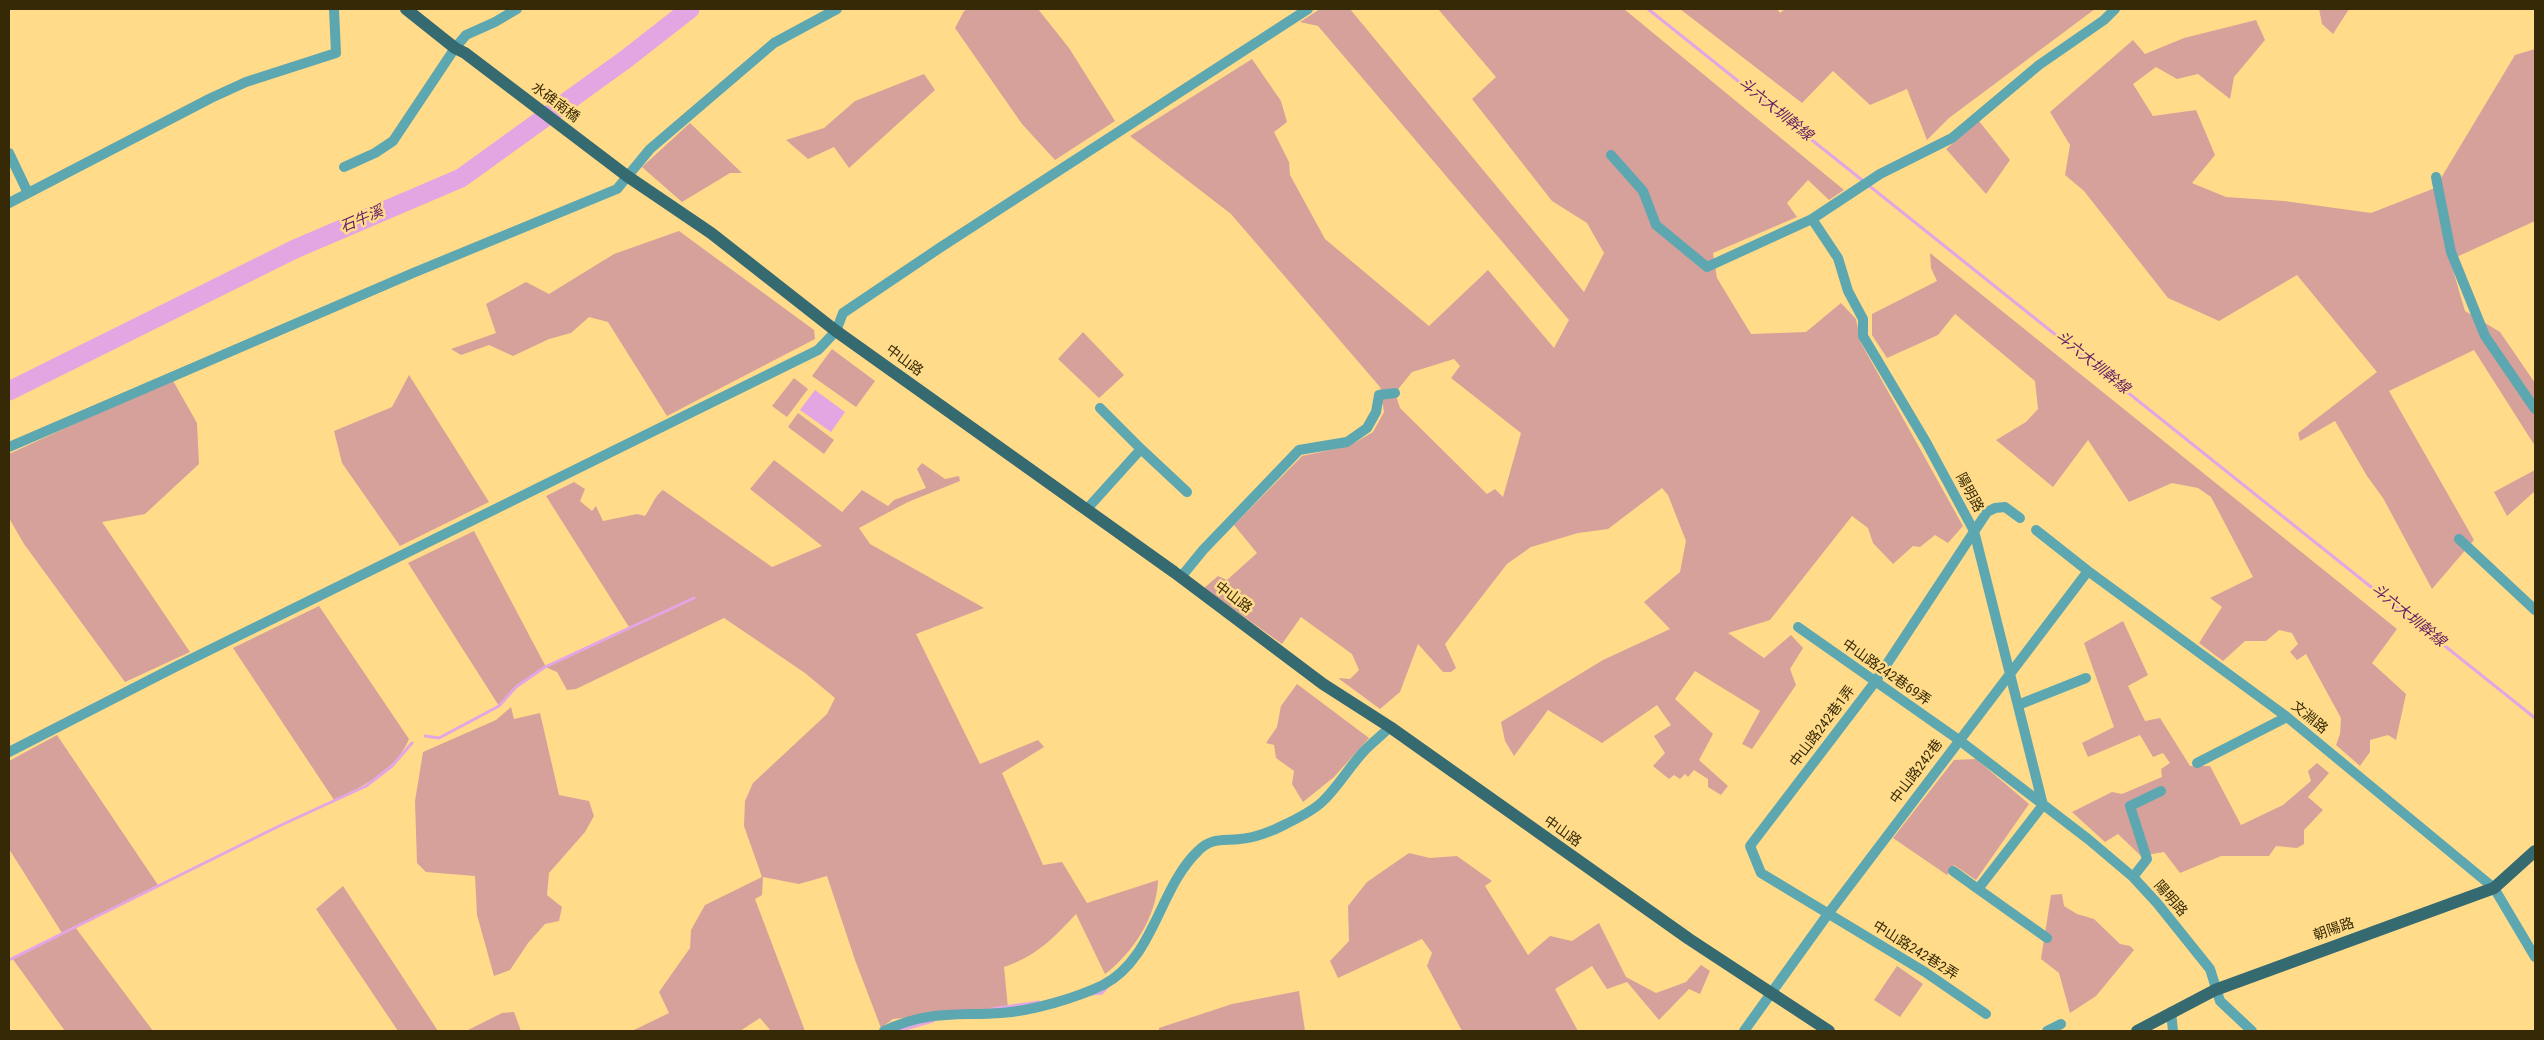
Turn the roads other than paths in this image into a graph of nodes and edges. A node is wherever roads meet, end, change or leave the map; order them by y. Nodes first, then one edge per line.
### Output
1 (334, 9) edge
2 (406, 9) edge
3 (517, 9) edge
4 (837, 9) edge
5 (1308, 9) edge
6 (2115, 9) edge
7 (460, 51) junction
8 (9, 153) edge
9 (1610, 154) dead end
10 (344, 168) dead end
11 (627, 176) junction
12 (2436, 177) dead end
13 (28, 193) junction
14 (9, 203) edge
15 (1812, 219) junction
16 (836, 331) junction
17 (1395, 393) dead end
18 (1100, 408) dead end
19 (2535, 408) edge
20 (9, 447) edge
21 (1141, 449) junction
22 (1187, 492) dead end
23 (1086, 510) junction
24 (2020, 518) dead end
25 (2036, 530) dead end
26 (1974, 531) junction
27 (2459, 539) dead end
28 (2088, 571) junction
29 (1181, 577) junction
30 (2535, 610) edge
31 (1798, 628) dead end
32 (2009, 673) junction
33 (2086, 678) dead end
34 (1874, 682) junction
35 (2018, 705) junction
36 (2286, 717) junction
37 (1390, 727) junction
38 (1959, 740) junction
39 (9, 752) edge
40 (2196, 763) dead end
41 (2161, 791) dead end
42 (2043, 805) junction
43 (2535, 851) edge
44 (1953, 871) dead end
45 (2132, 877) junction
46 (2494, 888) junction
47 (1978, 889) junction
48 (1828, 914) junction
49 (2047, 938) dead end
50 (2535, 957) edge
51 (2215, 990) junction
52 (1771, 992) junction
53 (2171, 1012) junction
54 (1986, 1014) dead end
55 (2061, 1024) dead end
56 (884, 1031) edge
57 (1744, 1031) edge
58 (1829, 1031) edge
59 (2047, 1031) edge
60 (2138, 1031) edge
61 (2173, 1031) edge
62 (2252, 1031) edge

1 - 13 street
2 - 7 main road, 水碓南橋
3 - 7 street
4 - 11 street
5 - 16 street
6 - 15 street
7 - 10 street
7 - 11 main road, 水碓南橋
8 - 13 street
9 - 15 street
11 - 16 main road, 中山路
11 - 20 street
12 - 19 street
13 - 14 street
15 - 26 street, 陽明路
16 - 23 main road, 中山路
16 - 39 street
17 - 29 street
18 - 21 street
21 - 22 street
21 - 23 street
23 - 29 main road, 中山路
24 - 26 street, 中山路242巷1弄
25 - 28 street, 文淵路
26 - 32 street, 陽明路
26 - 34 street, 中山路242巷1弄
27 - 30 street
28 - 32 street, 中山路242巷
28 - 36 street, 文淵路
29 - 37 main road, 中山路
31 - 34 street, 中山路242巷69弄
32 - 35 street, 陽明路
32 - 38 street, 中山路242巷
33 - 35 street
34 - 38 street, 中山路242巷69弄
34 - 48 street, 中山路242巷1弄
35 - 42 street, 陽明路
36 - 40 street
36 - 46 street, 文淵路
37 - 52 main road, 中山路
37 - 56 street
38 - 42 street, 陽明路
38 - 48 street, 中山路242巷
41 - 45 street
42 - 45 street, 陽明路
42 - 47 street
43 - 46 main road, 朝陽路
44 - 47 street
45 - 51 street, 陽明路
46 - 50 street, 文淵路
46 - 51 main road, 朝陽路
47 - 49 street
48 - 52 street, 中山路242巷
48 - 54 street, 中山路242巷2弄
51 - 53 main road, 朝陽路
51 - 62 street, 陽明路
52 - 57 street, 中山路242巷
52 - 58 main road, 中山路
53 - 60 main road, 朝陽路
53 - 61 street
55 - 59 street

